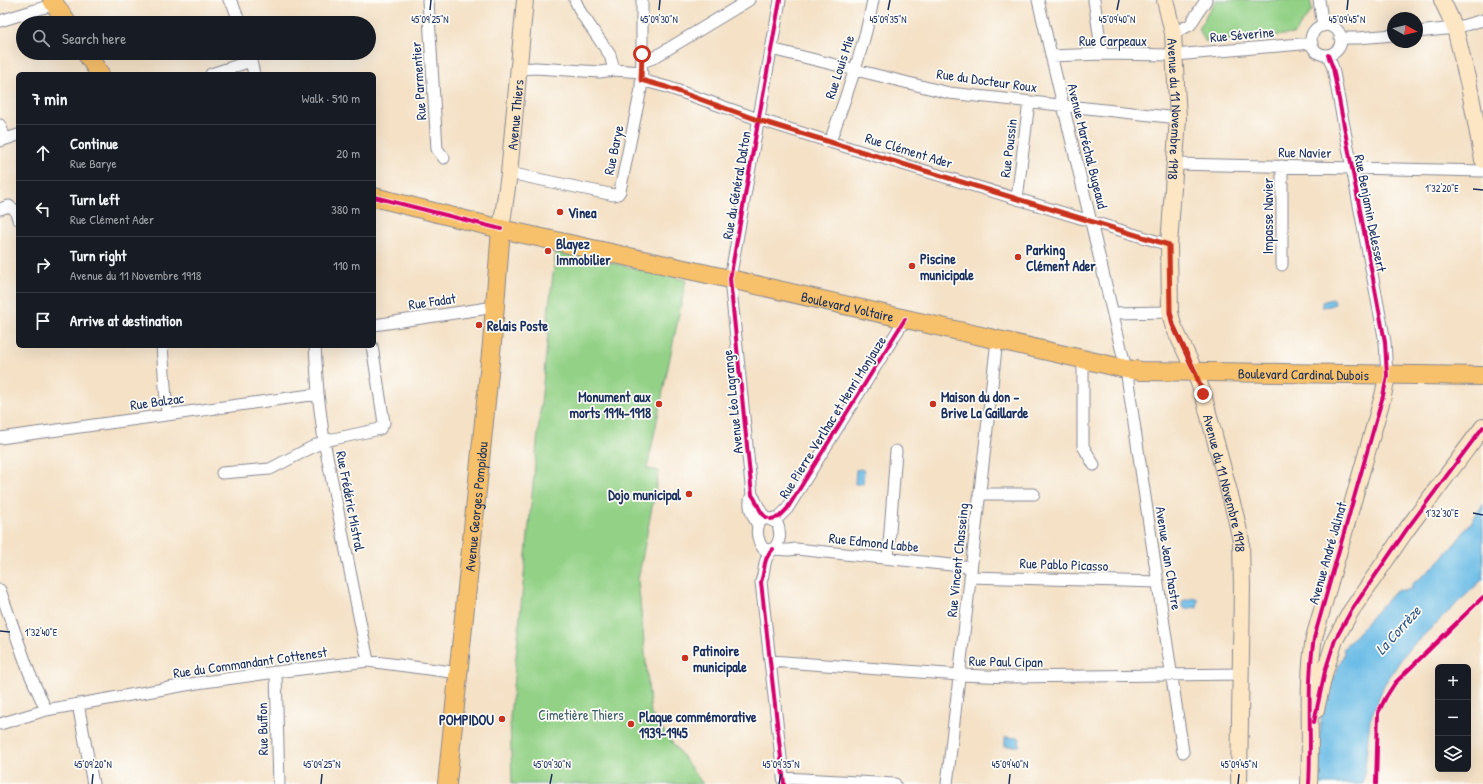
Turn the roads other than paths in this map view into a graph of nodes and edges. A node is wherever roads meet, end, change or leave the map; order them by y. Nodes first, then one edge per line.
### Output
1 (229, 0) edge
2 (428, 0) edge
3 (525, 0) edge
4 (575, 0) edge
5 (642, 0) edge
6 (749, 0) edge
7 (780, 0) edge
8 (873, 0) edge
9 (1038, 0) edge
10 (1094, 0) edge
11 (1165, 0) edge
12 (1206, 0) edge
13 (1319, 0) edge
14 (1442, 0) edge
15 (53, 2) edge
16 (62, 16) edge
17 (237, 16) edge
18 (1483, 20) edge
19 (0, 21) edge
20 (1323, 26) junction
21 (1455, 28) junction
22 (1423, 31) edge
23 (1173, 34) junction
24 (1387, 36) edge
25 (1340, 38) junction
26 (1312, 43) junction
27 (771, 49) junction
28 (1102, 54) junction
29 (1175, 55) junction
30 (1328, 55) junction
31 (1050, 56) junction
32 (91, 60) edge
33 (243, 60) edge
34 (251, 60) edge
35 (518, 69) junction
36 (856, 69) junction
37 (614, 70) junction
38 (99, 72) edge
39 (216, 72) edge
40 (254, 72) edge
41 (642, 72) junction
42 (1029, 102) junction
43 (1063, 105) junction
44 (1178, 118) junction
45 (758, 120) junction
46 (0, 125) edge
47 (1480, 134) edge
48 (16, 136) edge
49 (2, 140) edge
50 (830, 142) junction
51 (444, 158) dead end
52 (1483, 160) edge
53 (1175, 164) junction
54 (1282, 166) junction
55 (1352, 168) junction
56 (1483, 170) edge
57 (509, 173) junction
58 (376, 198) edge
59 (1016, 198) junction
60 (0, 209) edge
61 (16, 213) edge
62 (1092, 222) junction
63 (501, 229) junction
64 (1169, 245) junction
65 (1282, 265) dead end
66 (730, 279) junction
67 (495, 307) junction
68 (1170, 312) junction
69 (1113, 313) junction
70 (905, 319) junction
71 (376, 325) edge
72 (997, 340) junction
73 (162, 348) edge
74 (314, 348) edge
75 (372, 348) edge
76 (1083, 359) junction
77 (1126, 369) junction
78 (1195, 372) junction
79 (1387, 376) junction
80 (1483, 376) edge
81 (318, 394) junction
82 (167, 414) junction
83 (1483, 427) edge
84 (0, 438) edge
85 (324, 441) junction
86 (896, 451) dead end
87 (1094, 465) dead end
88 (222, 473) dead end
89 (752, 494) junction
90 (979, 494) junction
91 (1034, 494) dead end
92 (769, 518) junction
93 (758, 526) junction
94 (780, 540) junction
95 (761, 547) junction
96 (773, 549) junction
97 (796, 549) junction
98 (888, 558) junction
99 (970, 572) junction
100 (761, 582) junction
101 (1158, 582) junction
102 (1, 595) edge
103 (368, 661) junction
104 (771, 661) junction
105 (276, 672) junction
106 (459, 673) junction
107 (1241, 674) junction
108 (960, 675) junction
109 (1172, 675) junction
110 (78, 704) junction
111 (46, 710) junction
112 (0, 724) edge
113 (1310, 740) junction
114 (1183, 752) dead end
115 (783, 781) edge
116 (93, 784) edge
117 (279, 784) edge
118 (448, 784) edge
119 (895, 784) edge
120 (947, 784) edge
121 (1239, 784) edge
122 (1309, 784) edge

1 - 17 street
2 - 51 street, Rue Parmentier
3 - 35 street, Avenue Thiers
4 - 37 street
5 - 41 street, Rue Barye
6 - 41 street
7 - 27 street, Rue du Général Dalton
8 - 36 street, Rue Louis Mie
9 - 31 street, Avenue Maréchal Bugeaud
10 - 28 street
11 - 23 street, Avenue du 11 Novembre 1918
12 - 23 street
13 - 20 street
14 - 21 street
15 - 16 main road
15 - 19 street
18 - 21 street
20 - 25 street
20 - 26 street
21 - 22 street
21 - 47 street
23 - 29 street, Avenue du 11 Novembre 1918
24 - 25 street
25 - 30 street
26 - 29 street, Rue Séverine
26 - 30 street
27 - 36 street, Rue du Docteur Roux
27 - 45 street, Rue du Général Dalton
28 - 29 street, Rue Carpeaux
28 - 31 street, Rue Carpeaux
29 - 44 street, Avenue du 11 Novembre 1918
30 - 55 street, Rue Benjamin Delessert
31 - 43 street, Avenue Maréchal Bugeaud
32 - 38 main road
33 - 39 street
34 - 40 street
35 - 37 street, Rue Clément Ader
35 - 57 street, Avenue Thiers
36 - 42 street, Rue du Docteur Roux
36 - 50 street, Rue Louis Mie
37 - 41 street, Rue Clément Ader
41 - 45 street, Rue Clément Ader
41 - 57 street, Rue Barye
42 - 43 street, Rue du Docteur Roux
42 - 59 street, Rue Poussin
43 - 44 street, Rue du Docteur Roux
43 - 62 street, Avenue Maréchal Bugeaud
44 - 53 street, Avenue du 11 Novembre 1918
45 - 50 street, Rue Clément Ader
45 - 66 street, Rue du Général Dalton
46 - 49 street
47 - 52 street
48 - 49 street
50 - 59 street, Rue Clément Ader
53 - 54 street, Rue Navier
53 - 64 street, Avenue du 11 Novembre 1918
54 - 55 street, Rue Navier
54 - 65 street, Impasse Navier
55 - 56 street, Rue Navier
55 - 79 street, Rue Benjamin Delessert
57 - 63 street, Avenue Thiers
58 - 63 main road, Boulevard Voltaire
59 - 62 street, Rue Clément Ader
60 - 61 street
62 - 64 street, Rue Clément Ader
62 - 69 street, Avenue Maréchal Bugeaud
63 - 66 main road, Boulevard Voltaire
63 - 67 main road, Avenue Georges Pompidou
64 - 68 street, Avenue du 11 Novembre 1918
66 - 70 main road, Boulevard Voltaire
66 - 89 street, Avenue Léo Lagrange
67 - 71 street, Rue Fadat
67 - 106 main road, Avenue Georges Pompidou
68 - 69 street
68 - 78 street, Avenue du 11 Novembre 1918
69 - 77 street, Avenue Maréchal Bugeaud
70 - 72 main road, Boulevard Voltaire
70 - 92 street, Rue Pierre Verlhac et Henri Monjauze
72 - 76 main road, Boulevard Voltaire
72 - 90 street, Rue Vincent Chasseing
73 - 82 street
74 - 81 street, Rue Frédéric Mistral
75 - 85 street
76 - 77 main road, Boulevard Voltaire
76 - 87 street
77 - 78 main road, Boulevard Voltaire
77 - 101 street, Avenue Jean Chastre
78 - 79 main road, Boulevard Cardinal Dubois
78 - 107 street, Avenue du 11 Novembre 1918
79 - 80 main road, Boulevard Cardinal Dubois
79 - 113 street, Avenue André Jalinat
81 - 82 street, Rue Balzac
81 - 85 street, Rue Frédéric Mistral
82 - 84 street, Rue Balzac
83 - 113 street, Avenue André Jalinat
85 - 88 street
85 - 103 street, Rue Frédéric Mistral
86 - 98 street
89 - 92 street, Avenue Léo Lagrange
89 - 93 street, Avenue Léo Lagrange
90 - 91 street
90 - 99 street, Rue Vincent Chasseing
92 - 93 street
92 - 94 street
93 - 95 street
94 - 96 street
94 - 97 street
95 - 96 street
95 - 100 street
96 - 97 street, Rue Edmond Labbe
96 - 100 street
97 - 98 street, Rue Edmond Labbe
98 - 99 street, Rue Edmond Labbe
99 - 101 street, Rue Pablo Picasso
99 - 108 street, Rue Vincent Chasseing
100 - 104 street
101 - 109 street, Avenue Jean Chastre
102 - 111 street
103 - 105 street, Rue du Commandant Cottenest
103 - 106 street, Rue du Commandant Cottenest
104 - 108 street, Rue Paul Cipan
104 - 115 street
105 - 110 street, Rue du Commandant Cottenest
105 - 117 street, Rue Buffon
106 - 118 main road, Avenue Georges Pompidou
107 - 109 street, Rue Paul Cipan
107 - 121 street, Avenue du 11 Novembre 1918
108 - 109 street, Rue Paul Cipan
108 - 120 street, Rue Vincent Chasseing
109 - 114 street, Avenue Jean Chastre
110 - 111 street, Rue du Commandant Cottenest
110 - 116 street
111 - 112 street, Rue du Commandant Cottenest
113 - 122 street, Avenue André Jalinat
115 - 119 street

